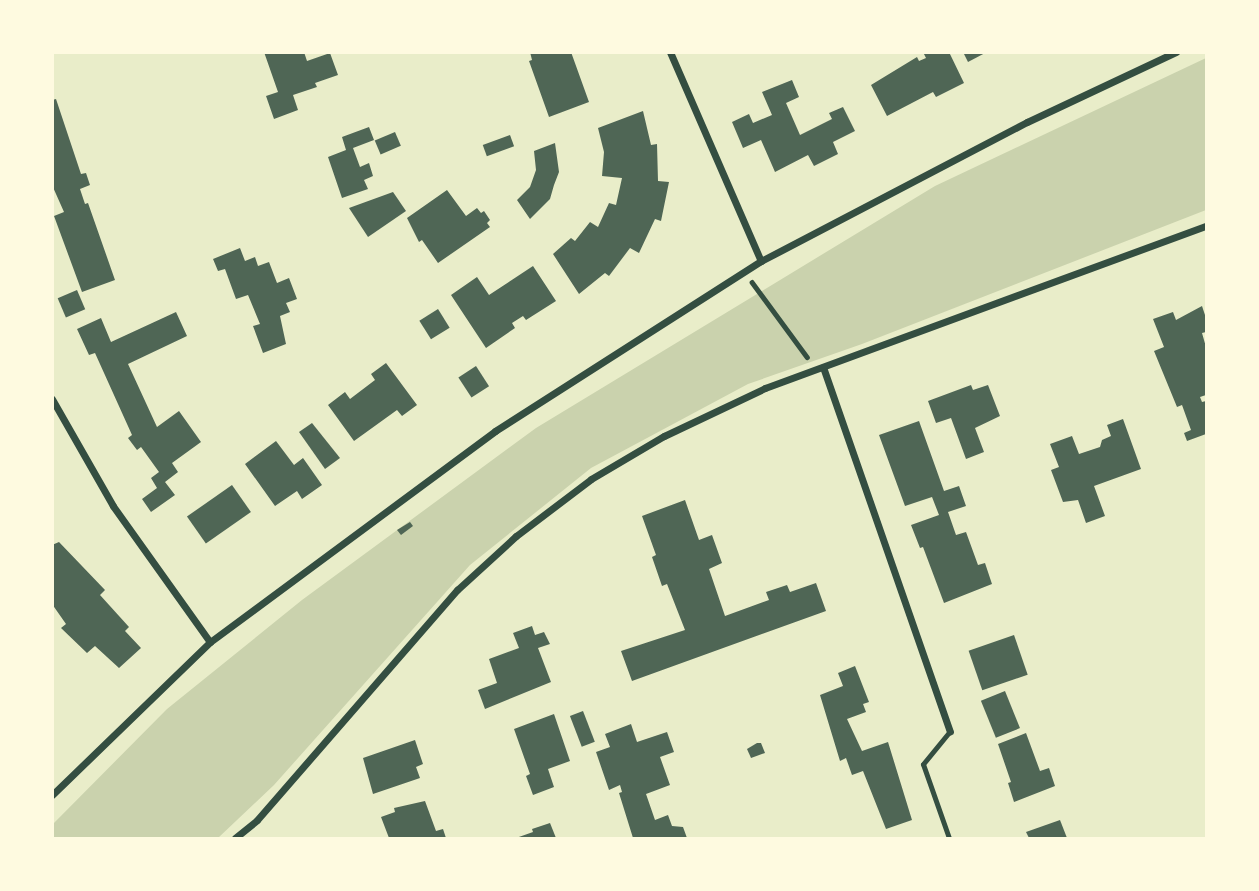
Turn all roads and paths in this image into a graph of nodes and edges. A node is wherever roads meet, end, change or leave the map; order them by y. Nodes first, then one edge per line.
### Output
1 (670, 52) edge
2 (1176, 52) edge
3 (1206, 226) edge
4 (761, 261) junction
5 (745, 271) junction
6 (823, 367) junction
7 (813, 371) junction
8 (52, 399) edge
9 (210, 642) junction
10 (950, 731) joint
11 (52, 795) edge
12 (235, 838) edge
13 (949, 838) edge

1 - 4 street
2 - 4 street
3 - 6 street
4 - 5 street
5 - 7 path
5 - 9 street
6 - 7 street
6 - 10 street
7 - 12 street
8 - 9 street
9 - 11 street
10 - 13 lane

